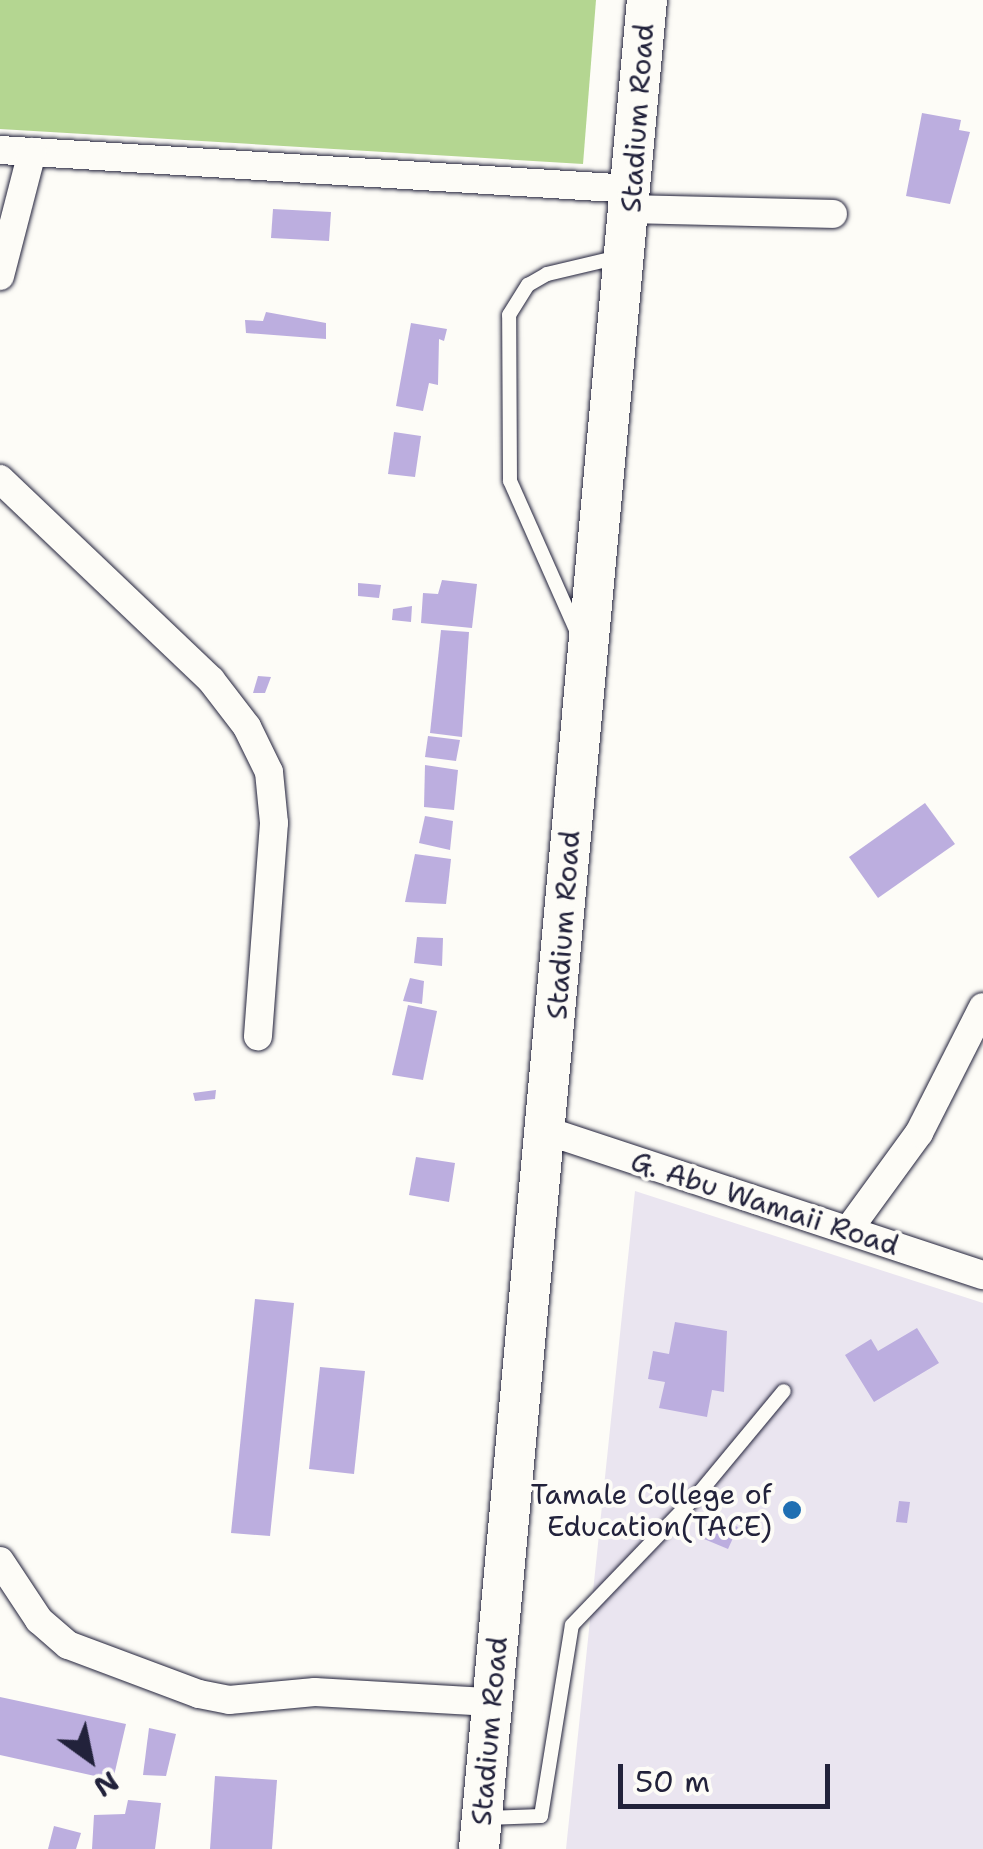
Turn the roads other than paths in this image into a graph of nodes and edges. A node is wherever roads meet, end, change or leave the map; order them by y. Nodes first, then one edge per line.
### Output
1 (647, 0) edge
2 (0, 150) edge
3 (32, 152) junction
4 (632, 199) junction
5 (832, 214) dead end
6 (625, 256) junction
7 (0, 276) edge
8 (0, 479) edge
9 (584, 646) junction
10 (983, 1007) edge
11 (258, 1036) dead end
12 (548, 1131) junction
13 (848, 1229) junction
14 (983, 1275) edge
15 (784, 1392) dead end
16 (0, 1561) edge
17 (0, 1600) edge
18 (40, 1620) junction
19 (491, 1702) junction
20 (480, 1834) edge

1 - 4 main road, Stadium Road
2 - 3 street
3 - 4 street
3 - 7 street
4 - 5 street
4 - 6 main road, Stadium Road
6 - 9 main road, Stadium Road
6 - 9 lane
8 - 11 street
9 - 12 main road, Stadium Road
10 - 13 street
12 - 13 street, G. Abu Wamaii Road
12 - 19 main road, Stadium Road
13 - 14 street, G. Abu Wamaii Road
15 - 20 lane
16 - 18 street
17 - 18 street
18 - 19 street
19 - 20 main road, Stadium Road

